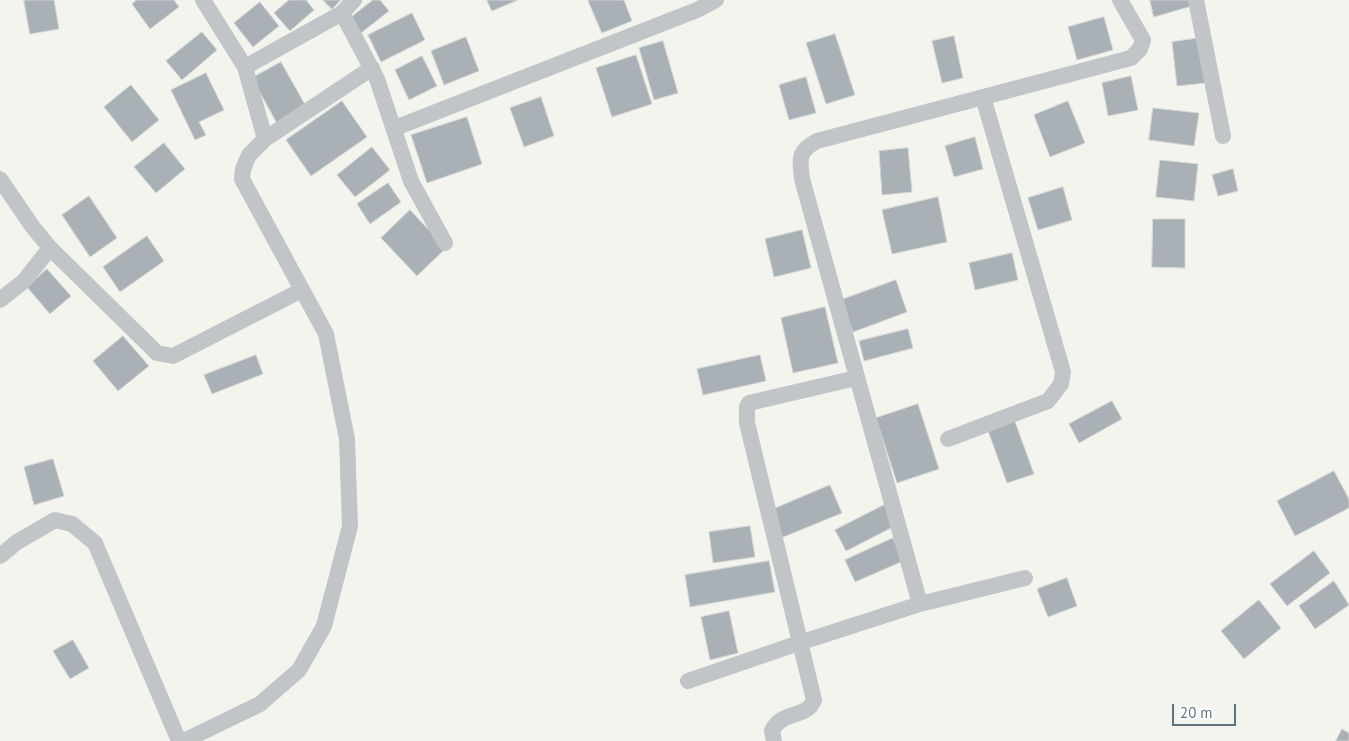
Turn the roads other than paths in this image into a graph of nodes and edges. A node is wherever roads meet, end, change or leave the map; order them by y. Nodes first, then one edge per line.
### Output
1 (203, 0) edge
2 (354, 0) edge
3 (716, 0) edge
4 (1120, 0) edge
5 (1196, 0) edge
6 (342, 13) junction
7 (245, 67) junction
8 (372, 68) junction
9 (983, 97) junction
10 (395, 128) junction
11 (1223, 136) dead end
12 (265, 138) junction
13 (0, 179) edge
14 (445, 243) dead end
15 (50, 248) junction
16 (302, 290) junction
17 (0, 300) edge
18 (856, 378) junction
19 (948, 440) dead end
20 (0, 556) edge
21 (1025, 578) dead end
22 (920, 604) junction
23 (802, 642) junction
24 (688, 682) dead end
25 (178, 741) edge
26 (184, 741) edge
27 (774, 741) edge

1 - 7 street
2 - 6 street
3 - 10 street
4 - 9 street
5 - 11 street
6 - 7 street
6 - 8 street
7 - 12 street
8 - 10 street
8 - 12 street
9 - 18 street
9 - 19 street
10 - 14 street
12 - 16 street
13 - 15 street
15 - 16 street
15 - 17 street
16 - 26 street
18 - 22 street
18 - 23 street
20 - 25 street
21 - 22 street
22 - 23 street
23 - 24 street
23 - 27 street

